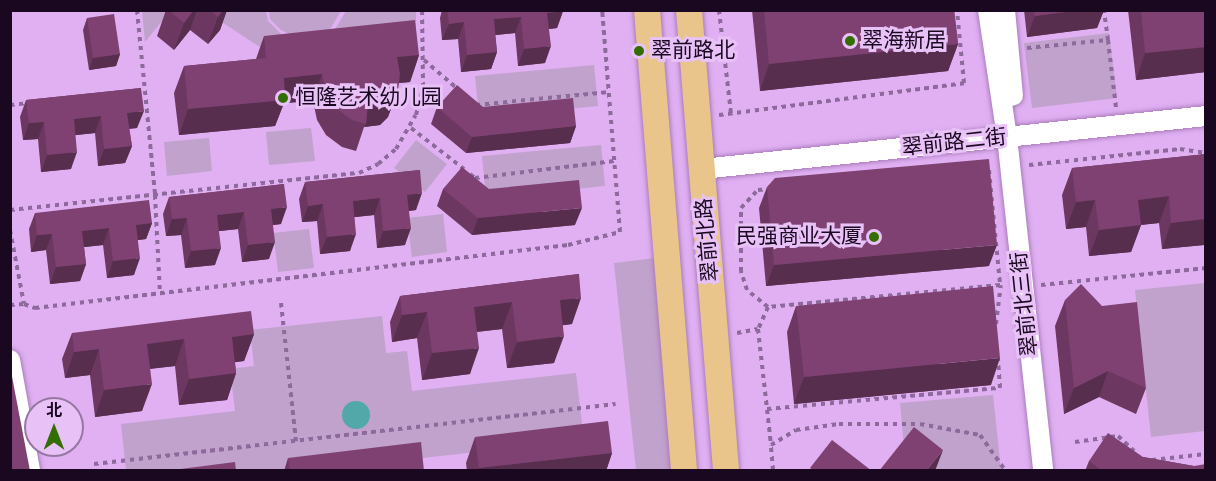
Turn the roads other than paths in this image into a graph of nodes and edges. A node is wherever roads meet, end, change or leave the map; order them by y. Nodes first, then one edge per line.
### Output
1 (647, 10) edge
2 (688, 10) edge
3 (988, 10) edge
4 (1005, 10) edge
5 (1206, 116) edge
6 (1007, 137) junction
7 (702, 169) junction
8 (10, 360) edge
9 (30, 471) edge
10 (684, 471) edge
11 (726, 471) edge
12 (1043, 471) edge

1 - 10 main road, 翠前北路
2 - 7 main road, 翠前北路
3 - 6 street, 翠前北三街
4 - 6 street, 翠前北三街
5 - 6 street, 翠前路二街
6 - 7 street, 翠前路二街
6 - 12 street, 翠前北三街
7 - 11 main road, 翠前北路
8 - 9 street

